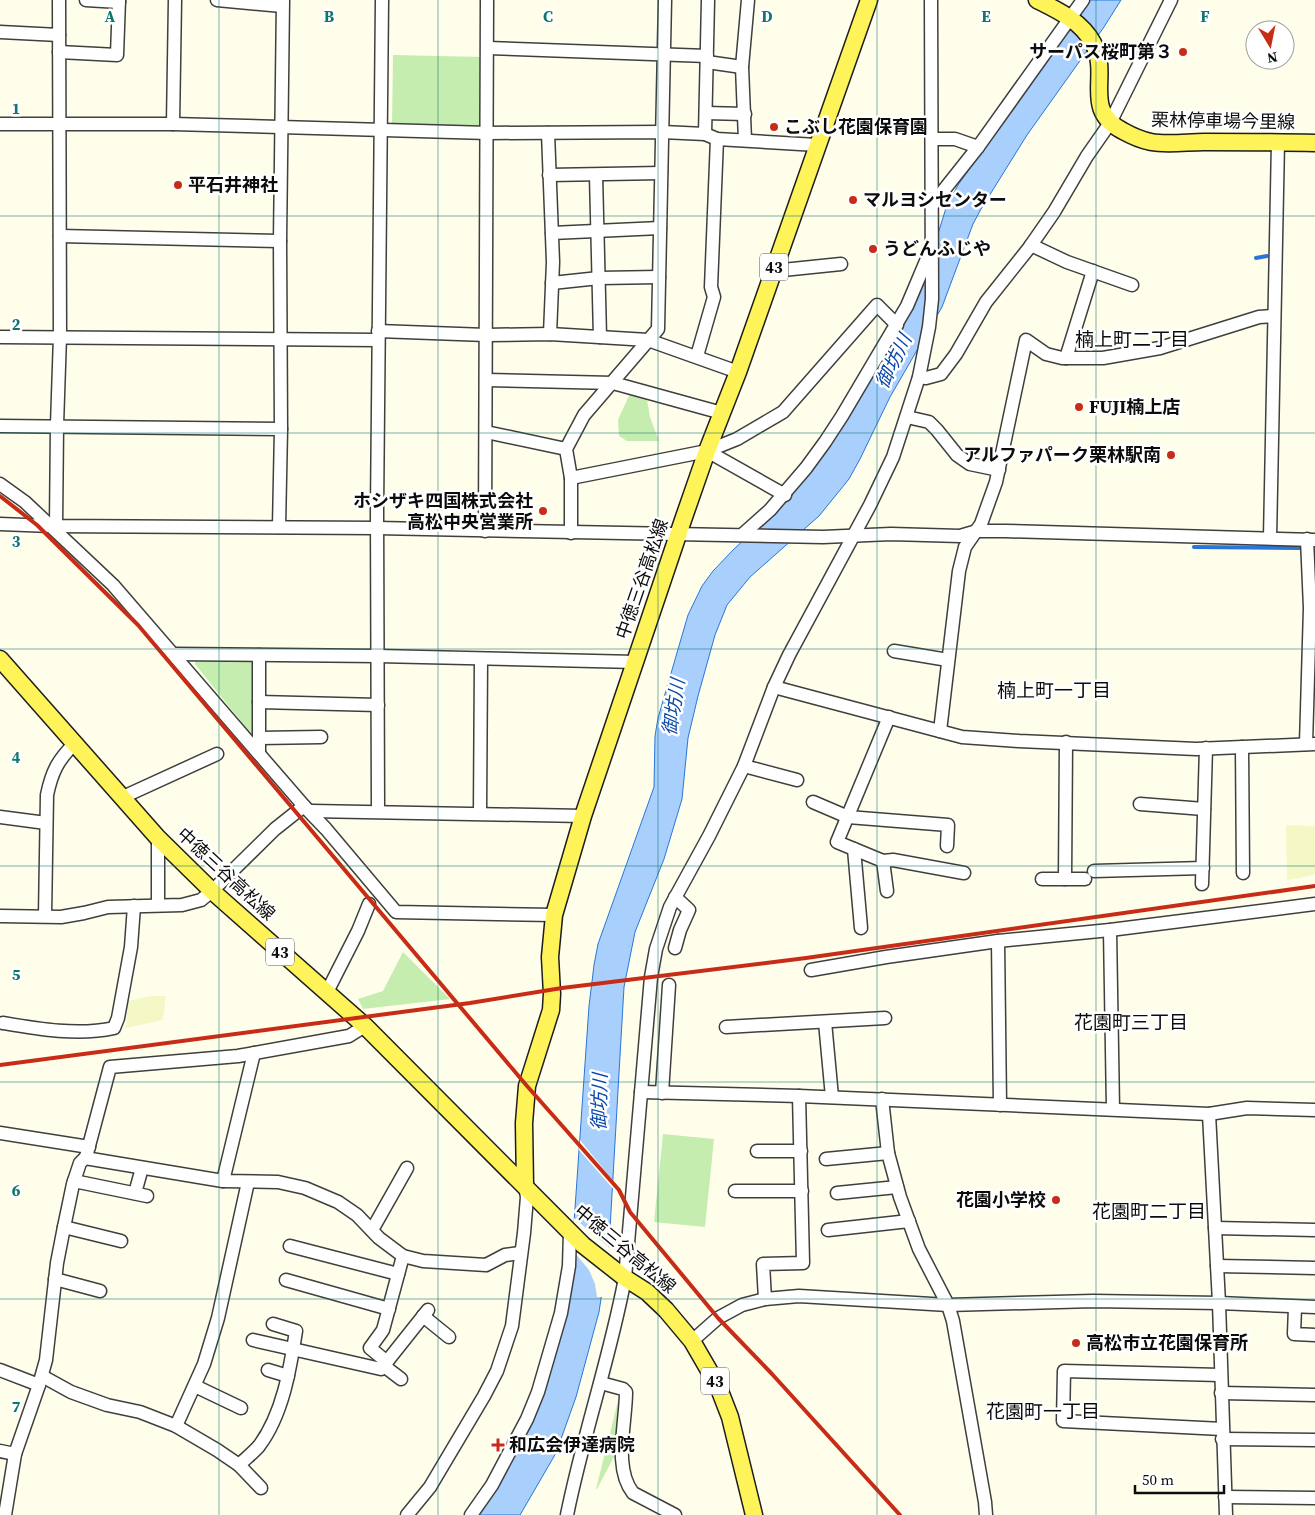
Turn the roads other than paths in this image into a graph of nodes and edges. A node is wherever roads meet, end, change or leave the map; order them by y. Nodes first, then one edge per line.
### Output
1 (59, 0) edge
2 (86, 0) edge
3 (175, 0) edge
4 (216, 0) edge
5 (382, 0) edge
6 (488, 0) edge
7 (665, 0) edge
8 (708, 0) edge
9 (748, 0) edge
10 (869, 0) edge
11 (931, 0) edge
12 (1083, 0) edge
13 (1171, 0) edge
14 (119, 1) edge
15 (1045, 2) edge
16 (282, 3) edge
17 (1072, 19) junction
18 (0, 32) edge
19 (59, 35) junction
20 (488, 48) junction
21 (59, 52) junction
22 (664, 54) junction
23 (707, 59) junction
24 (742, 67) junction
25 (706, 113) junction
26 (745, 114) junction
27 (60, 123) junction
28 (1110, 123) junction
29 (0, 124) edge
30 (173, 124) junction
31 (281, 127) junction
32 (380, 130) junction
33 (662, 132) junction
34 (488, 133) junction
35 (548, 133) junction
36 (711, 137) junction
37 (932, 139) junction
38 (745, 140) junction
39 (1278, 142) junction
40 (1315, 143) edge
41 (818, 145) junction
42 (978, 147) junction
43 (661, 173) junction
44 (596, 175) junction
45 (549, 176) junction
46 (932, 205) junction
47 (660, 228) junction
48 (598, 230) junction
49 (552, 233) junction
50 (60, 236) junction
51 (280, 241) junction
52 (1031, 245) junction
53 (932, 247) junction
54 (841, 264) dead end
55 (773, 271) junction
56 (1093, 271) junction
57 (659, 277) junction
58 (599, 278) junction
59 (552, 283) junction
60 (1132, 285) dead end
61 (1274, 316) junction
62 (897, 325) junction
63 (550, 334) junction
64 (486, 335) junction
65 (60, 336) junction
66 (378, 336) junction
67 (0, 337) edge
68 (600, 337) junction
69 (281, 339) junction
70 (648, 340) junction
71 (697, 356) junction
72 (1066, 358) junction
73 (738, 372) junction
74 (919, 377) junction
75 (486, 380) junction
76 (613, 383) junction
77 (722, 413) junction
78 (907, 417) junction
79 (57, 425) junction
80 (0, 426) edge
81 (281, 428) junction
82 (486, 432) junction
83 (566, 450) junction
84 (708, 451) junction
85 (998, 470) junction
86 (571, 478) junction
87 (0, 484) edge
88 (784, 495) junction
89 (0, 524) edge
90 (54, 526) junction
91 (279, 527) junction
92 (377, 528) junction
93 (485, 531) junction
94 (976, 531) junction
95 (571, 532) junction
96 (680, 533) junction
97 (746, 534) junction
98 (854, 535) junction
99 (1270, 538) junction
100 (1311, 540) edge
101 (894, 651) dead end
102 (173, 654) junction
103 (259, 655) junction
104 (378, 656) junction
105 (0, 659) edge
106 (481, 659) junction
107 (948, 660) junction
108 (636, 662) junction
109 (774, 687) junction
110 (259, 702) junction
111 (378, 705) junction
112 (889, 717) junction
113 (940, 731) junction
114 (321, 737) dead end
115 (259, 738) junction
116 (1066, 742) junction
117 (75, 743) junction
118 (1310, 744) edge
119 (1242, 747) junction
120 (1206, 748) junction
121 (259, 753) junction
122 (217, 754) dead end
123 (744, 766) junction
124 (797, 780) dead end
125 (123, 797) junction
126 (813, 802) dead end
127 (1140, 804) dead end
128 (308, 808) junction
129 (1204, 809) junction
130 (378, 811) junction
131 (480, 813) junction
132 (583, 816) junction
133 (0, 817) edge
134 (848, 817) junction
135 (46, 823) junction
136 (158, 838) junction
137 (947, 846) dead end
138 (854, 849) junction
139 (882, 861) junction
140 (1202, 868) junction
141 (964, 873) dead end
142 (1243, 873) dead end
143 (1042, 879) dead end
144 (1065, 879) junction
145 (1202, 884) dead end
146 (212, 891) junction
147 (887, 891) dead end
148 (675, 897) junction
149 (158, 904) junction
150 (369, 904) dead end
151 (1315, 904) edge
152 (134, 906) junction
153 (554, 915) junction
154 (0, 916) edge
155 (45, 916) junction
156 (861, 928) dead end
157 (1110, 930) junction
158 (998, 941) junction
159 (675, 948) dead end
160 (811, 970) dead end
161 (669, 985) dead end
162 (327, 992) junction
163 (885, 1018) dead end
164 (825, 1022) junction
165 (3, 1023) dead end
166 (365, 1026) junction
167 (726, 1027) dead end
168 (254, 1053) junction
169 (641, 1092) junction
170 (662, 1093) junction
171 (799, 1096) junction
172 (832, 1097) junction
173 (882, 1099) junction
174 (1000, 1105) junction
175 (1113, 1108) junction
176 (1315, 1110) edge
177 (1209, 1114) junction
178 (0, 1133) edge
179 (757, 1150) dead end
180 (801, 1151) junction
181 (88, 1152) junction
182 (888, 1153) junction
183 (826, 1160) dead end
184 (142, 1168) junction
185 (407, 1168) dead end
186 (74, 1181) junction
187 (223, 1181) junction
188 (248, 1182) junction
189 (525, 1186) junction
190 (897, 1186) junction
191 (735, 1191) dead end
192 (802, 1191) junction
193 (837, 1193) dead end
194 (909, 1221) junction
195 (64, 1227) junction
196 (1215, 1228) junction
197 (372, 1230) junction
198 (828, 1230) dead end
199 (1315, 1230) edge
200 (571, 1233) junction
201 (121, 1241) dead end
202 (290, 1246) dead end
203 (520, 1253) junction
204 (403, 1256) junction
205 (1217, 1266) junction
206 (1315, 1268) edge
207 (398, 1274) junction
208 (624, 1278) junction
209 (56, 1279) junction
210 (286, 1280) dead end
211 (100, 1291) dead end
212 (765, 1299) junction
213 (1219, 1303) junction
214 (948, 1305) junction
215 (1295, 1307) junction
216 (1315, 1307) edge
217 (389, 1309) junction
218 (273, 1324) dead end
219 (1315, 1335) edge
220 (450, 1338) dead end
221 (253, 1340) dead end
222 (692, 1341) junction
223 (293, 1350) junction
224 (386, 1364) junction
225 (0, 1370) edge
226 (268, 1370) dead end
227 (1220, 1375) junction
228 (288, 1376) junction
229 (401, 1379) dead end
230 (40, 1380) junction
231 (601, 1383) junction
232 (194, 1386) junction
233 (1221, 1393) junction
234 (1315, 1395) edge
235 (241, 1408) dead end
236 (176, 1426) junction
237 (1222, 1434) junction
238 (1315, 1440) edge
239 (0, 1451) edge
240 (15, 1454) junction
241 (239, 1465) junction
242 (261, 1488) dead end
243 (1225, 1497) junction
244 (1315, 1498) edge
245 (5, 1515) edge
246 (407, 1515) edge
247 (471, 1515) edge
248 (567, 1515) edge
249 (675, 1515) edge
250 (754, 1515) edge
251 (986, 1515) edge
252 (1226, 1515) edge

1 - 19 street
2 - 14 street
3 - 30 street
4 - 16 street
5 - 32 street
6 - 20 street
7 - 22 street
8 - 23 street
9 - 24 street
10 - 41 main road, 中徳三谷高松線 / 43
11 - 37 street
12 - 17 street
13 - 28 street
14 - 21 street
15 - 17 main road
16 - 31 street
17 - 28 main road
17 - 42 street
18 - 19 street
19 - 21 street
20 - 22 street
20 - 34 street
21 - 27 street
22 - 23 street
22 - 33 street
23 - 24 street
23 - 25 street
24 - 26 street
25 - 26 street
25 - 36 street
26 - 38 street
27 - 29 street
27 - 30 street
27 - 50 street
28 - 39 main road, 栗林停車場今里線
28 - 52 street
30 - 31 street
31 - 32 street
31 - 51 street
32 - 34 street
32 - 66 street
33 - 35 street
33 - 36 street
33 - 43 street
34 - 35 street
34 - 64 street
35 - 45 street
36 - 38 street
36 - 71 street
37 - 42 street
37 - 46 street
38 - 41 street
39 - 40 main road, 栗林停車場今里線
39 - 61 street
41 - 55 main road, 中徳三谷高松線 / 43
42 - 46 street
43 - 44 street
43 - 47 street
44 - 45 street
44 - 48 street
45 - 49 street
46 - 53 street
47 - 48 street
47 - 57 street
48 - 49 street
48 - 58 street
49 - 59 street
50 - 51 street
50 - 65 street
51 - 69 street
52 - 56 street
52 - 74 street
53 - 62 street
53 - 74 street
54 - 55 street
55 - 73 main road, 中徳三谷高松線 / 43
56 - 60 street
56 - 72 street
57 - 58 street
57 - 70 street
58 - 59 street
58 - 68 street
59 - 63 street
61 - 72 street
61 - 99 street
62 - 84 street
62 - 88 street
63 - 64 street
63 - 68 street
64 - 66 street
64 - 75 street
65 - 67 street
65 - 69 street
65 - 79 street
66 - 69 street
66 - 92 street
68 - 70 street
69 - 81 street
70 - 71 street
70 - 76 street
71 - 73 street
72 - 85 street
73 - 77 main road, 中徳三谷高松線 / 43
74 - 78 street
75 - 76 street
75 - 82 street
76 - 77 street
76 - 83 street
77 - 84 main road, 中徳三谷高松線 / 43
78 - 85 street
78 - 98 street
79 - 80 street
79 - 81 street
79 - 90 street
81 - 91 street
82 - 83 street
82 - 93 street
83 - 86 street
84 - 86 street
84 - 88 street
84 - 96 main road, 中徳三谷高松線 / 43
85 - 94 street
86 - 95 street
87 - 90 street
88 - 97 street
89 - 90 street
90 - 91 street
90 - 102 street
91 - 92 street
92 - 93 street
92 - 104 street
93 - 95 street
94 - 98 street
94 - 99 street
94 - 107 street
95 - 96 street
96 - 97 street
96 - 108 main road, 中徳三谷高松線 / 43
97 - 98 street
98 - 109 street
99 - 100 street
100 - 118 street
101 - 107 street
102 - 103 street
102 - 121 street
103 - 104 street
103 - 110 street
104 - 106 street
104 - 111 street
105 - 117 main road, 中徳三谷高松線 / 43
106 - 108 street
106 - 131 street
107 - 113 street
108 - 132 main road, 中徳三谷高松線 / 43
109 - 112 street
109 - 123 street
110 - 111 street
110 - 115 street
111 - 130 street
112 - 113 street
112 - 134 street
113 - 116 street
114 - 115 street
115 - 121 street
116 - 120 street
116 - 144 street
117 - 125 main road, 中徳三谷高松線 / 43
117 - 135 street
118 - 119 street
119 - 120 street
119 - 142 street
120 - 129 street
121 - 128 street
122 - 125 street
123 - 124 street
123 - 148 street
125 - 136 main road, 中徳三谷高松線 / 43
126 - 134 street
127 - 129 street
128 - 130 street
128 - 146 street
128 - 153 street
129 - 140 street
130 - 131 street
131 - 132 street
132 - 153 main road, 中徳三谷高松線 / 43
133 - 135 street
134 - 137 street
134 - 138 street
135 - 155 street
136 - 146 main road, 中徳三谷高松線 / 43
136 - 149 street
138 - 139 street
138 - 156 street
139 - 141 street
139 - 147 street
140 - 144 street
140 - 145 street
143 - 144 street
146 - 149 street
146 - 162 main road, 中徳三谷高松線 / 43
148 - 159 street
148 - 169 street
149 - 152 street
150 - 162 street
151 - 157 street
152 - 155 street
152 - 165 street
153 - 189 main road, 中徳三谷高松線 / 43
154 - 155 street
157 - 158 street
157 - 175 street
158 - 160 street
158 - 174 street
161 - 170 street
162 - 166 main road, 中徳三谷高松線 / 43
163 - 164 street
164 - 167 street
164 - 172 street
166 - 168 street
166 - 189 main road, 中徳三谷高松線 / 43
168 - 181 street
168 - 187 street
169 - 170 street
169 - 208 street
170 - 171 street
171 - 172 street
171 - 180 street
172 - 173 street
173 - 174 street
173 - 182 street
174 - 175 street
175 - 177 street
176 - 177 street
177 - 196 street
178 - 181 street
179 - 180 street
180 - 192 street
181 - 184 street
181 - 186 street
182 - 183 street
182 - 190 street
184 - 186 street
184 - 187 street
185 - 197 street
186 - 195 street
187 - 188 street
188 - 197 street
188 - 232 street
189 - 200 main road, 中徳三谷高松線 / 43
189 - 203 street
190 - 193 street
190 - 194 street
191 - 192 street
192 - 212 street
194 - 198 street
194 - 214 street
195 - 201 street
195 - 209 street
196 - 199 street
196 - 205 street
197 - 204 street
200 - 208 main road, 中徳三谷高松線 / 43
200 - 247 street
202 - 207 street
203 - 204 street
203 - 246 street
204 - 207 street
205 - 206 street
205 - 213 street
207 - 217 street
208 - 222 main road, 中徳三谷高松線 / 43
208 - 231 street
209 - 211 street
209 - 230 street
210 - 217 street
212 - 214 street
212 - 222 street
213 - 214 street
213 - 215 street
213 - 227 street
214 - 251 street
215 - 216 street
215 - 219 street
217 - 224 street
218 - 223 street
220 - 224 street
221 - 223 street
222 - 250 main road, 中徳三谷高松線 / 43
223 - 224 street
223 - 228 street
224 - 229 street
225 - 230 street
226 - 228 street
227 - 233 street
227 - 237 street
228 - 241 street
230 - 236 street
230 - 240 street
231 - 248 street
231 - 249 street
232 - 235 street
232 - 236 street
233 - 234 street
233 - 237 street
236 - 241 street
237 - 238 street
237 - 243 street
239 - 240 street
240 - 245 street
241 - 242 street
243 - 244 street
243 - 252 street

